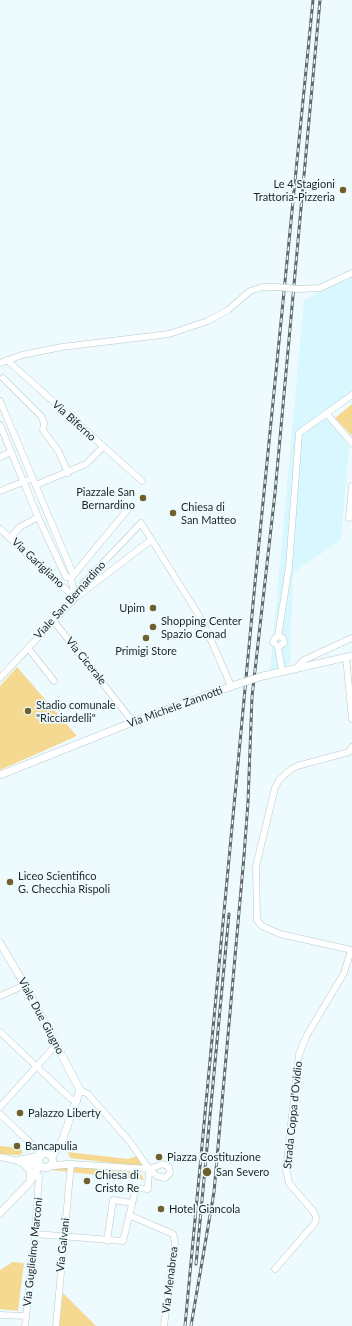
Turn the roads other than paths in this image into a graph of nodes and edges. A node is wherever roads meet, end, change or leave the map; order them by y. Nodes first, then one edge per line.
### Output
1 (352, 273) edge
2 (7, 360) junction
3 (0, 363) edge
4 (3, 378) dead end
5 (352, 395) edge
6 (0, 401) edge
7 (327, 414) junction
8 (0, 428) edge
9 (352, 443) edge
10 (103, 447) junction
11 (11, 452) junction
12 (0, 457) edge
13 (68, 473) junction
14 (33, 478) junction
15 (142, 481) dead end
16 (24, 482) junction
17 (36, 485) junction
18 (352, 486) edge
19 (0, 491) edge
20 (128, 509) dead end
21 (38, 518) junction
22 (349, 518) dead end
23 (1, 531) edge
24 (10, 538) junction
25 (152, 540) junction
26 (72, 576) junction
27 (75, 598) junction
28 (53, 620) junction
29 (352, 638) edge
30 (28, 648) junction
31 (349, 656) edge
32 (296, 668) junction
33 (282, 672) junction
34 (0, 678) edge
35 (54, 681) dead end
36 (235, 685) junction
37 (352, 719) edge
38 (133, 722) junction
39 (352, 747) edge
40 (0, 775) edge
41 (0, 943) edge
42 (352, 950) edge
43 (25, 985) junction
44 (0, 995) edge
45 (0, 1032) edge
46 (56, 1045) junction
47 (36, 1067) junction
48 (80, 1090) junction
49 (77, 1101) junction
50 (0, 1107) edge
51 (0, 1114) edge
52 (62, 1141) junction
53 (42, 1155) junction
54 (0, 1157) edge
55 (52, 1158) junction
56 (18, 1161) junction
57 (72, 1164) junction
58 (40, 1165) junction
59 (49, 1167) junction
60 (149, 1169) junction
61 (39, 1176) junction
62 (30, 1182) junction
63 (39, 1192) junction
64 (132, 1203) junction
65 (0, 1213) edge
66 (129, 1215) junction
67 (35, 1234) junction
68 (64, 1237) junction
69 (107, 1241) junction
70 (275, 1269) dead end
71 (0, 1315) edge
72 (26, 1316) junction
73 (25, 1326) edge
74 (56, 1326) edge
75 (164, 1326) edge

1 - 2 street, bridge
2 - 3 street
2 - 10 street, Via Biferno
4 - 13 street
5 - 7 street
6 - 14 street
7 - 9 street
7 - 33 street
8 - 11 street
10 - 13 street
10 - 15 street, Via Biferno
11 - 12 street
11 - 16 street
13 - 17 street
14 - 16 street
14 - 17 street
16 - 19 street
16 - 21 street
17 - 26 street
18 - 22 street
20 - 26 street
21 - 24 street
21 - 26 street
23 - 24 street, Via Garigliano
24 - 27 street, Via Garigliano
25 - 27 street
25 - 27 street, Viale San Bernardino
25 - 36 street
26 - 27 street
27 - 28 street, Viale San Bernardino
28 - 30 street, Viale San Bernardino
28 - 38 street, Via Cicerale
29 - 32 street
30 - 34 street, Viale San Bernardino
30 - 35 street
31 - 32 main road, Via Michele Zannotti
31 - 37 street
32 - 33 main road, Via Michele Zannotti
33 - 36 main road, Via Michele Zannotti, bridge
36 - 38 main road, Via Michele Zannotti
38 - 40 main road, Via Michele Zannotti
39 - 42 street
41 - 43 main road, Viale Due Giugno
42 - 70 street, Strada Coppa d'Ovidio
43 - 44 street
43 - 46 main road, Viale Due Giugno
45 - 47 street
46 - 47 street
46 - 48 main road, Viale Due Giugno
47 - 49 street
47 - 50 street
48 - 49 main road
48 - 60 street
49 - 52 main road
51 - 53 street
52 - 53 main road
52 - 55 main road
53 - 55 main road
53 - 56 main road
53 - 58 main road
54 - 56 street
55 - 57 main road
55 - 59 main road
56 - 58 main road
56 - 62 main road
57 - 59 main road
57 - 60 street
57 - 68 street, Via Galvani
58 - 59 main road
58 - 62 main road
59 - 61 main road
60 - 64 street
61 - 62 main road
61 - 63 street
62 - 63 street, Via Guglielmo Marconi
62 - 65 main road
63 - 67 street, Via Guglielmo Marconi
64 - 66 street
64 - 69 street
66 - 69 street
66 - 75 street, Via Menabrea
67 - 68 street
67 - 72 street, Via Guglielmo Marconi
68 - 69 street
68 - 74 street, Via Galvani
71 - 72 street
72 - 73 street, Via Guglielmo Marconi

